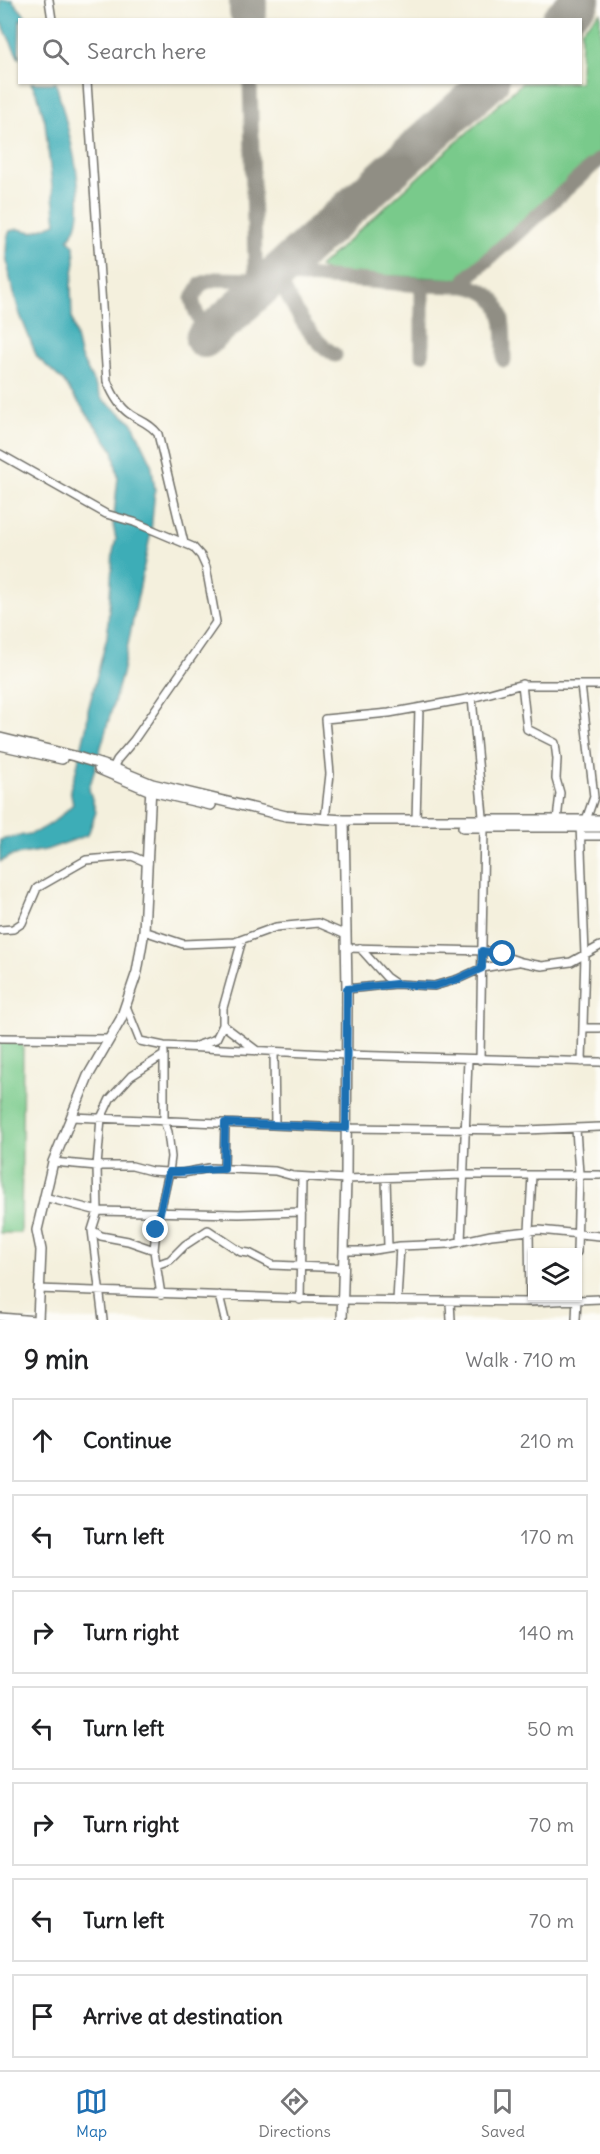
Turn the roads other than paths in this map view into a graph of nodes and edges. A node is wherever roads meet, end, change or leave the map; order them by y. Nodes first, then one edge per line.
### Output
1 (49, 0) edge
2 (52, 18) edge
3 (87, 84) edge
4 (0, 454) edge
5 (184, 543) junction
6 (522, 684) junction
7 (581, 685) junction
8 (600, 685) edge
9 (472, 698) junction
10 (419, 708) junction
11 (0, 738) edge
12 (0, 745) edge
13 (73, 759) junction
14 (98, 766) junction
15 (113, 768) junction
16 (151, 788) junction
17 (325, 819) junction
18 (557, 820) junction
19 (600, 820) edge
20 (416, 821) junction
21 (344, 824) junction
22 (484, 824) junction
23 (582, 826) junction
24 (600, 827) edge
25 (600, 836) edge
26 (148, 863) junction
27 (0, 930) edge
28 (144, 931) junction
29 (346, 935) junction
30 (242, 940) junction
31 (600, 946) edge
32 (346, 948) junction
33 (360, 948) junction
34 (482, 951) junction
35 (585, 955) junction
36 (521, 962) junction
37 (482, 968) junction
38 (396, 984) junction
39 (347, 989) junction
40 (126, 1006) junction
41 (223, 1025) junction
42 (583, 1028) junction
43 (600, 1028) edge
44 (0, 1038) edge
45 (108, 1039) junction
46 (193, 1048) junction
47 (164, 1051) junction
48 (258, 1051) junction
49 (274, 1052) junction
50 (346, 1055) junction
51 (468, 1059) junction
52 (480, 1060) junction
53 (582, 1062) junction
54 (600, 1062) edge
55 (71, 1117) junction
56 (101, 1118) junction
57 (164, 1120) junction
58 (225, 1123) junction
59 (274, 1125) junction
60 (346, 1128) junction
61 (465, 1128) junction
62 (600, 1128) edge
63 (576, 1129) junction
64 (53, 1162) junction
65 (97, 1166) junction
66 (224, 1169) junction
67 (169, 1172) junction
68 (579, 1174) junction
69 (463, 1175) junction
70 (532, 1175) junction
71 (600, 1175) edge
72 (302, 1177) junction
73 (386, 1178) junction
74 (346, 1179) junction
75 (44, 1197) junction
76 (98, 1211) junction
77 (161, 1211) junction
78 (302, 1212) junction
79 (92, 1230) junction
80 (529, 1231) junction
81 (577, 1235) junction
82 (600, 1236) edge
83 (461, 1242) junction
84 (400, 1246) junction
85 (388, 1247) junction
86 (529, 1248) edge
87 (577, 1248) edge
88 (154, 1250) junction
89 (344, 1251) junction
90 (300, 1266) junction
91 (344, 1268) junction
92 (38, 1289) junction
93 (99, 1292) junction
94 (161, 1295) junction
95 (219, 1295) junction
96 (582, 1298) edge
97 (600, 1299) edge
98 (300, 1300) junction
99 (343, 1300) junction
100 (398, 1301) junction
101 (450, 1302) junction
102 (528, 1302) edge
103 (577, 1302) edge
104 (0, 1317) edge
105 (38, 1320) edge
106 (103, 1320) edge
107 (225, 1320) edge
108 (342, 1320) edge
109 (451, 1320) edge
110 (576, 1320) edge

1 - 2 street
3 - 5 street
4 - 5 street
5 - 15 street
6 - 7 street
6 - 9 street
6 - 18 street
7 - 8 street
7 - 23 street
9 - 10 street
9 - 22 street
10 - 17 street
10 - 20 street
11 - 13 street
12 - 13 street
13 - 14 street
14 - 15 street
14 - 16 street
15 - 16 street
16 - 17 street
16 - 21 street
16 - 26 street
17 - 21 street
18 - 22 street
18 - 23 street
19 - 23 street
20 - 21 street
20 - 22 street
21 - 22 street
21 - 29 street
22 - 23 street
22 - 34 street
23 - 24 street
23 - 25 street
23 - 35 street
26 - 27 street
26 - 28 street
28 - 30 street
28 - 40 street
29 - 30 street
29 - 32 street
30 - 41 street
31 - 35 street
32 - 33 street
32 - 39 street
33 - 34 street
33 - 38 street
34 - 36 street
34 - 37 street
35 - 36 street
35 - 42 street
36 - 37 street
37 - 38 street
37 - 52 street
38 - 39 street
39 - 50 street
40 - 45 street
40 - 47 street
41 - 46 street
41 - 48 street
42 - 43 street
42 - 53 street
44 - 45 street
45 - 55 street
46 - 47 street
46 - 48 street
47 - 56 street
47 - 57 street
48 - 49 street
49 - 50 street
49 - 59 street
50 - 51 street
50 - 60 street
51 - 52 street
51 - 61 street
52 - 53 street
53 - 54 street
55 - 56 street
55 - 64 street
56 - 57 street
56 - 65 street
57 - 58 street
57 - 67 street
58 - 59 street
58 - 66 street
59 - 60 street
60 - 61 street
60 - 74 street
61 - 63 street
61 - 69 street
62 - 63 street
63 - 68 street
64 - 65 street
64 - 75 street
65 - 67 street
65 - 76 street
66 - 67 street
66 - 72 street
67 - 77 street
68 - 70 street
68 - 71 street
68 - 81 street
69 - 70 street
69 - 73 street
69 - 83 street
70 - 80 street
72 - 74 street
72 - 78 street
73 - 74 street
73 - 85 street
74 - 89 street
75 - 76 street
75 - 92 street
76 - 77 street
76 - 79 street
77 - 78 street
77 - 88 street
78 - 90 street
79 - 88 street
79 - 93 street
80 - 81 street
80 - 83 street
80 - 86 street
81 - 82 street
81 - 87 street
83 - 84 street
84 - 85 street
84 - 100 street
85 - 89 street
88 - 90 street
88 - 94 street
89 - 91 street
90 - 91 street
90 - 98 street
91 - 99 street
92 - 93 street
92 - 105 street
93 - 94 street
93 - 106 street
94 - 95 street
95 - 98 street
95 - 107 street
96 - 97 street
98 - 99 street
99 - 100 street
99 - 108 street
100 - 101 street
101 - 102 street
101 - 109 street
103 - 110 street
104 - 105 street

